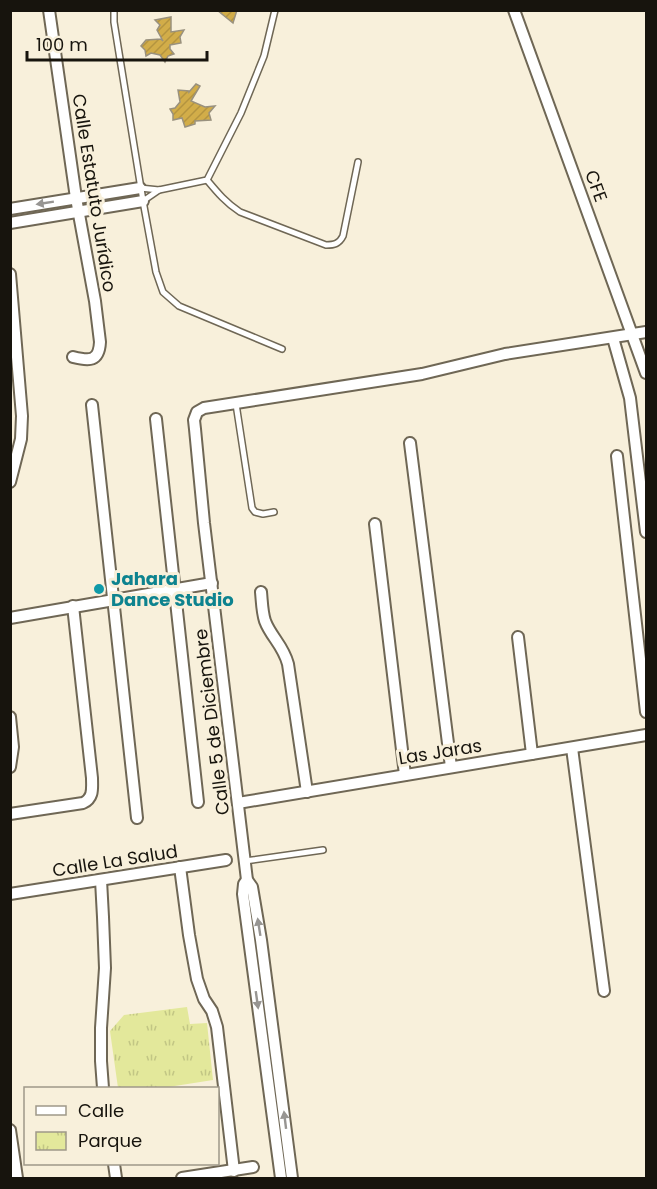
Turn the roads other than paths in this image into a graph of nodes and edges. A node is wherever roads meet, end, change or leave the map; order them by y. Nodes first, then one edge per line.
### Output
1 (49, 10) edge
2 (114, 10) edge
3 (274, 10) edge
4 (514, 10) edge
5 (358, 162) dead end
6 (207, 180) junction
7 (141, 188) junction
8 (159, 190) junction
9 (76, 198) junction
10 (143, 201) junction
11 (10, 209) edge
12 (79, 212) junction
13 (10, 223) edge
14 (10, 274) edge
15 (646, 332) edge
16 (633, 335) junction
17 (613, 338) junction
18 (282, 349) dead end
19 (73, 357) dead end
20 (646, 373) edge
21 (236, 404) junction
22 (92, 405) dead end
23 (156, 419) dead end
24 (410, 443) dead end
25 (617, 456) dead end
26 (10, 482) edge
27 (274, 512) dead end
28 (375, 524) dead end
29 (646, 532) edge
30 (212, 583) junction
31 (175, 589) junction
32 (261, 592) dead end
33 (114, 599) junction
34 (73, 606) junction
35 (10, 618) edge
36 (518, 637) dead end
37 (646, 712) edge
38 (10, 717) edge
39 (646, 735) edge
40 (572, 748) junction
41 (532, 754) junction
42 (10, 767) edge
43 (451, 767) junction
44 (405, 775) junction
45 (308, 792) junction
46 (198, 802) dead end
47 (238, 802) junction
48 (10, 814) edge
49 (137, 818) dead end
50 (323, 850) dead end
51 (226, 860) dead end
52 (245, 861) junction
53 (180, 867) junction
54 (101, 880) junction
55 (247, 880) junction
56 (10, 894) edge
57 (604, 991) dead end
58 (103, 1087) edge
59 (221, 1088) edge
60 (10, 1130) edge
61 (253, 1167) dead end
62 (234, 1171) junction
63 (209, 1177) edge
64 (17, 1179) edge
65 (182, 1179) edge
66 (281, 1179) edge
67 (292, 1179) edge

1 - 9 street, Calle Estatuto Jurídico
2 - 7 lane
3 - 6 lane
4 - 16 street, CFE
5 - 6 lane
6 - 8 lane
7 - 8 lane
7 - 9 street
7 - 10 lane
8 - 10 lane
9 -> 11 street
9 - 12 street, Calle Estatuto Jurídico
10 - 12 street
10 - 18 lane
12 - 13 street
12 - 19 street, Calle Estatuto Jurídico
14 - 26 street
15 - 16 street
16 - 17 street
16 - 20 street, CFE
17 - 21 street
17 - 29 street
21 - 27 lane
21 - 30 street, Calle 5 de Diciembre
22 - 33 street
23 - 31 street
24 - 43 street
25 - 37 street
28 - 44 street
30 - 31 street
30 - 47 street, Calle 5 de Diciembre
31 - 33 street
31 - 46 street
32 - 45 street
33 - 34 street
33 - 49 street
34 - 35 street
34 - 48 street
36 - 41 street
38 - 42 street
39 - 40 street, Las Jaras
40 - 41 street, Las Jaras
40 - 57 street
41 - 43 street, Las Jaras
43 - 44 street, Las Jaras
44 - 45 street, Las Jaras
45 - 47 street, Las Jaras
47 - 52 street, Calle 5 de Diciembre
50 - 52 lane
51 - 53 street, Calle La Salud
52 - 55 street, Calle 5 de Diciembre
53 - 54 street, Calle La Salud
53 - 59 street
54 - 56 street, Calle La Salud
54 - 58 street
55 -> 66 street, Calle 5 de Diciembre
67 -> 55 street, Calle 5 de Diciembre
59 - 62 street
60 - 64 street
61 - 62 street
62 - 63 street
63 - 65 street

